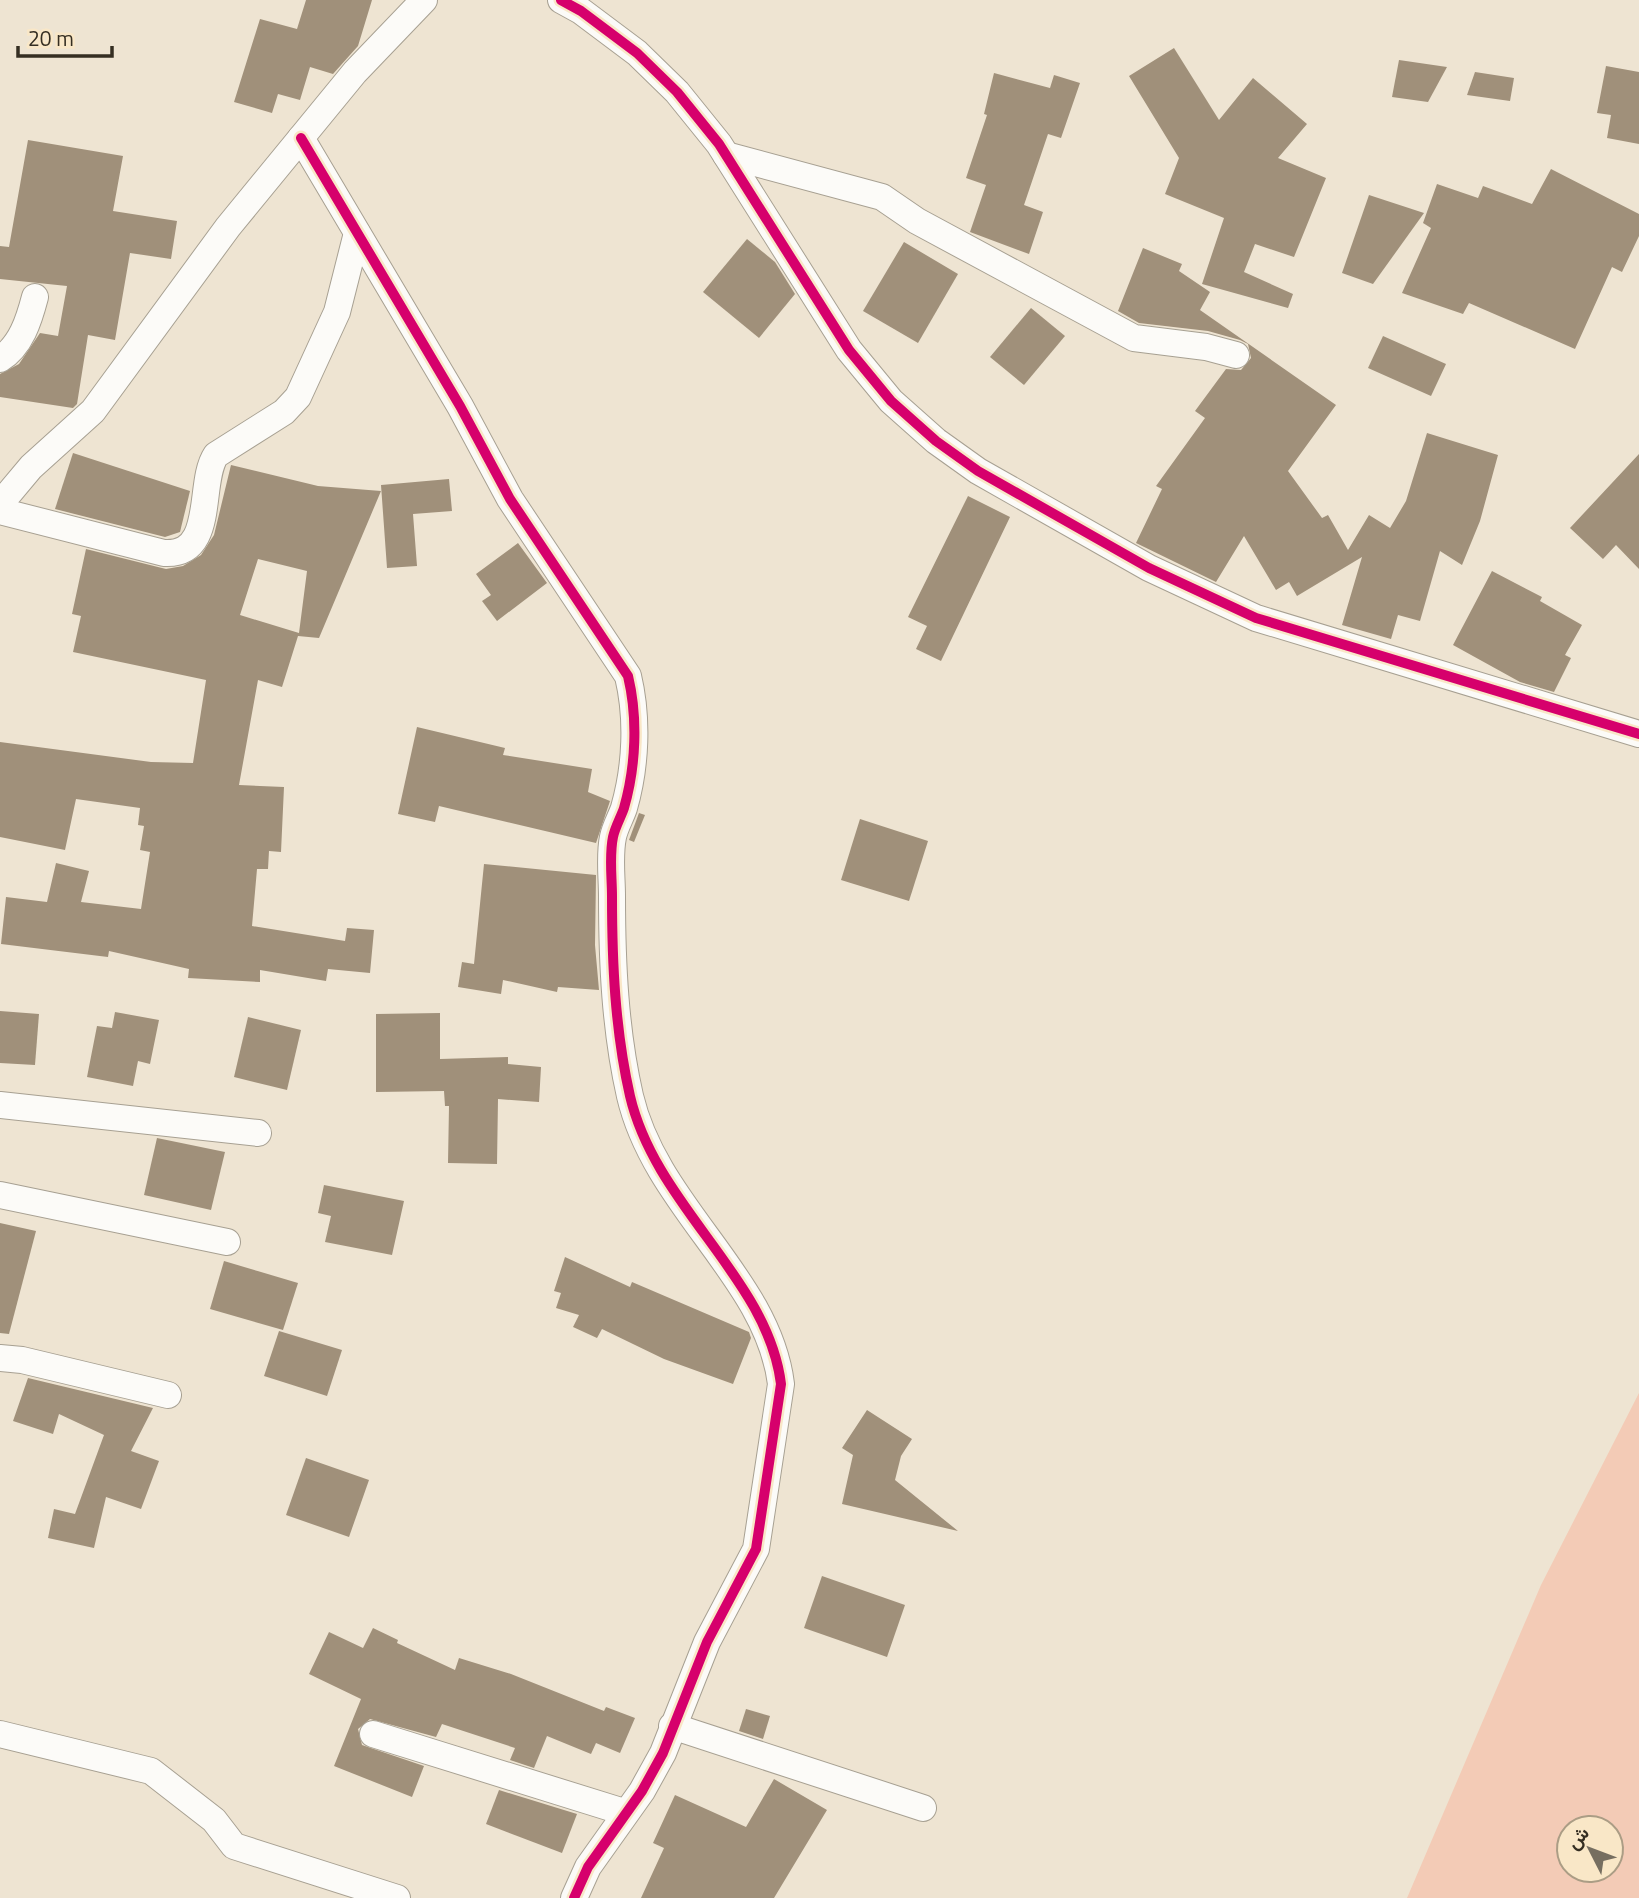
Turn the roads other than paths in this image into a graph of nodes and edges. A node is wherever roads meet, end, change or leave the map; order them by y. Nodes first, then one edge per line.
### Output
1 (424, 0) edge
2 (561, 0) edge
3 (301, 138) junction
4 (726, 155) junction
5 (357, 233) junction
6 (35, 297) dead end
7 (1236, 355) dead end
8 (0, 359) edge
9 (0, 504) edge
10 (0, 511) edge
11 (1639, 734) edge
12 (0, 1105) edge
13 (258, 1133) dead end
14 (0, 1195) edge
15 (227, 1242) dead end
16 (0, 1357) edge
17 (168, 1395) dead end
18 (672, 1726) junction
19 (0, 1734) edge
20 (373, 1734) dead end
21 (923, 1808) dead end
22 (624, 1812) junction
23 (397, 1898) edge
24 (573, 1898) edge

1 - 3 street
2 - 4 street
3 - 5 street
3 - 9 street
4 - 7 street
4 - 11 street
5 - 10 street
5 - 18 street
6 - 8 street
12 - 13 street
14 - 15 street
16 - 17 street
18 - 21 street
18 - 22 street
19 - 23 street
20 - 22 street
22 - 24 street

